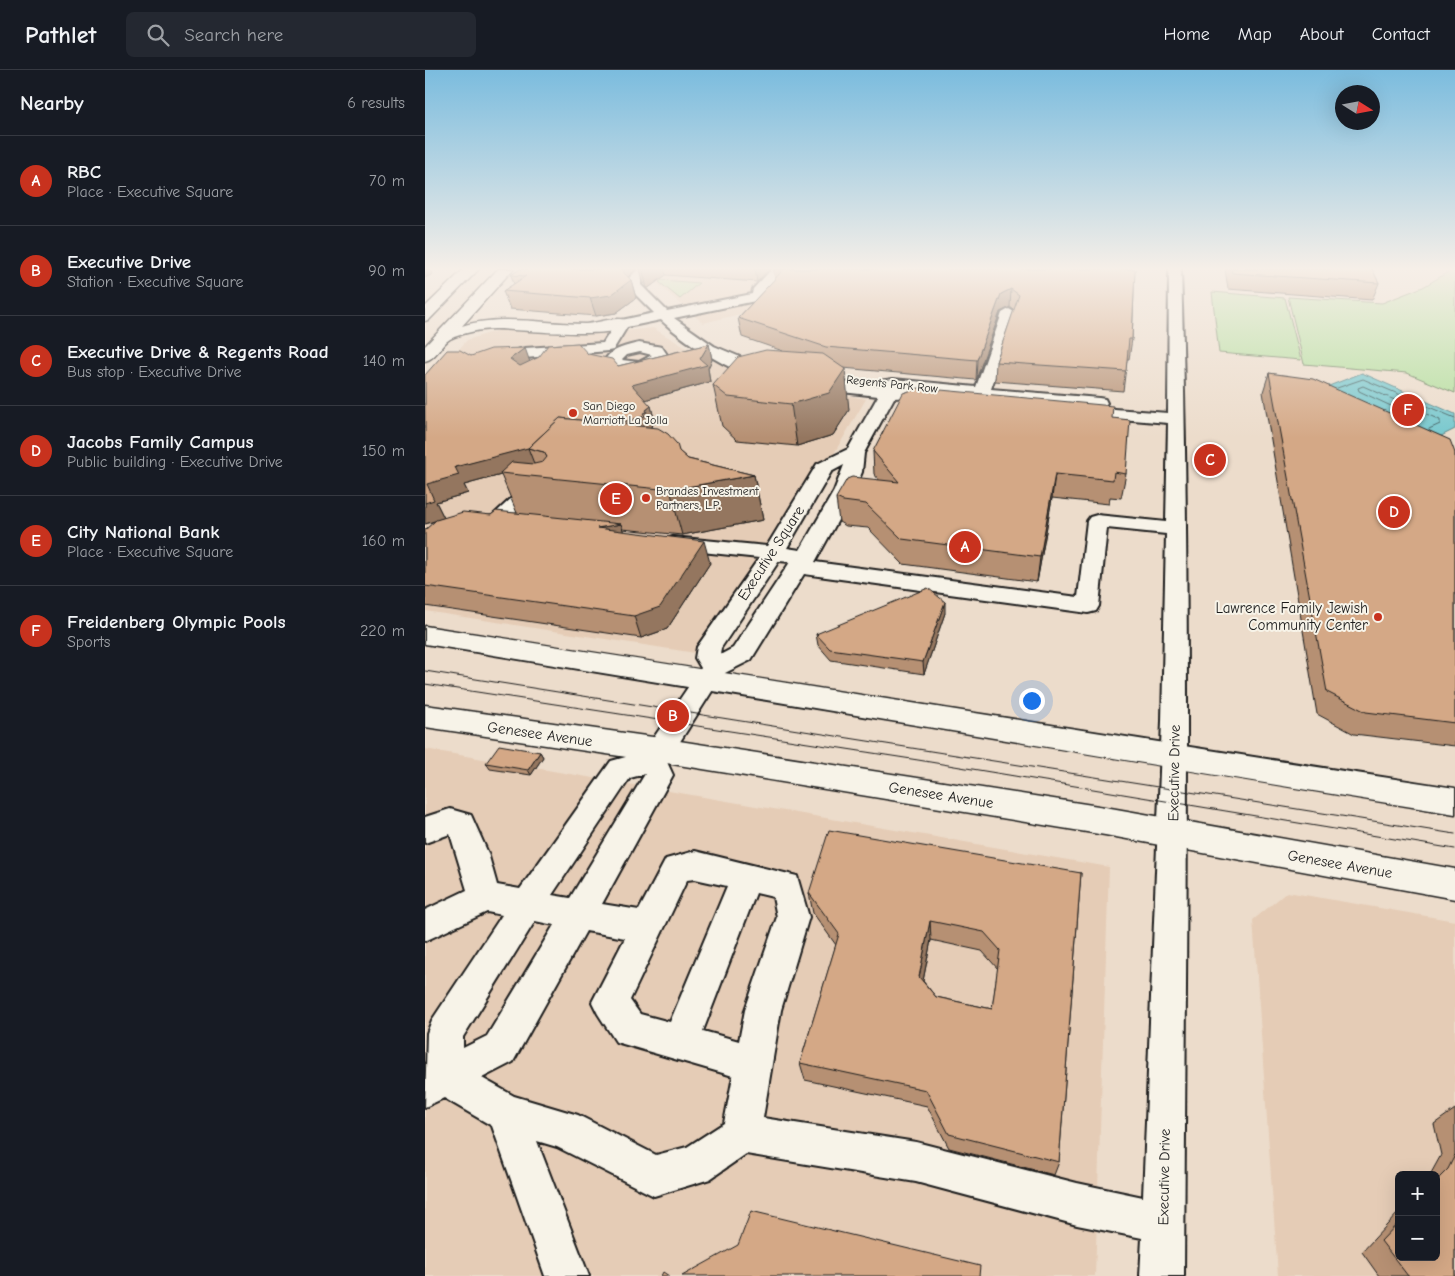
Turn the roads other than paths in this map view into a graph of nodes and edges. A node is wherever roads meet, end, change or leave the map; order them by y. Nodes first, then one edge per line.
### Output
1 (453, 325) edge
2 (485, 325) edge
3 (517, 325) edge
4 (613, 325) edge
5 (622, 325) edge
6 (680, 325) edge
7 (1005, 325) edge
8 (1176, 325) edge
9 (443, 336) junction
10 (425, 356) edge
11 (477, 366) edge
12 (777, 371) edge
13 (802, 377) edge
14 (891, 389) junction
15 (981, 392) junction
16 (1177, 414) junction
17 (855, 453) junction
18 (812, 488) junction
19 (844, 491) junction
20 (552, 502) edge
21 (535, 527) edge
22 (1175, 529) junction
23 (653, 541) edge
24 (773, 554) junction
25 (802, 562) junction
26 (425, 635) edge
27 (710, 674) junction
28 (425, 716) edge
29 (657, 755) junction
30 (1174, 757) junction
31 (1455, 801) edge
32 (425, 830) edge
33 (1172, 832) junction
34 (746, 877) junction
35 (1455, 884) edge
36 (485, 897) junction
37 (527, 905) junction
38 (579, 916) junction
39 (425, 926) edge
40 (647, 927) junction
41 (681, 1043) junction
42 (754, 1063) junction
43 (435, 1083) edge
44 (507, 1113) junction
45 (741, 1134) junction
46 (1163, 1222) junction
47 (567, 1276) edge
48 (1162, 1276) edge

1 - 9 main road
2 - 9 main road
3 - 4 main road
5 - 11 street
6 - 12 street
7 - 15 street
8 - 16 street, Executive Drive
9 - 10 main road
13 - 14 street, Regents Park Row
14 - 15 street, Regents Park Row
14 - 16 street, Regents Park Row
14 - 17 street, Executive Square
15 - 16 street, Regents Park Row
16 - 22 street, Executive Drive
17 - 18 street, Executive Square
17 - 19 street, Executive Square
18 - 19 street
18 - 24 street, Executive Square
19 - 25 street, Executive Square
20 - 21 street
22 - 25 street
22 - 30 street, Executive Drive
23 - 24 street
24 - 25 street
24 - 27 street, Executive Square
25 - 27 street, Executive Square
26 - 27 main road
27 - 29 street, Executive Square
27 - 30 main road
28 - 29 main road, Genesee Avenue
29 - 33 main road, Genesee Avenue
29 - 37 street
29 - 38 street
30 - 31 main road
30 - 33 street, Executive Drive
32 - 36 street
33 - 35 main road, Genesee Avenue
33 - 46 street, Executive Drive
34 - 40 street
34 - 41 street
34 - 42 street
36 - 37 street
36 - 39 street
37 - 38 street
37 - 43 street
38 - 40 street
38 - 43 street
40 - 41 street
41 - 42 street
42 - 45 street
43 - 44 street
44 - 45 street
44 - 47 street
45 - 46 street
46 - 48 street, Executive Drive

